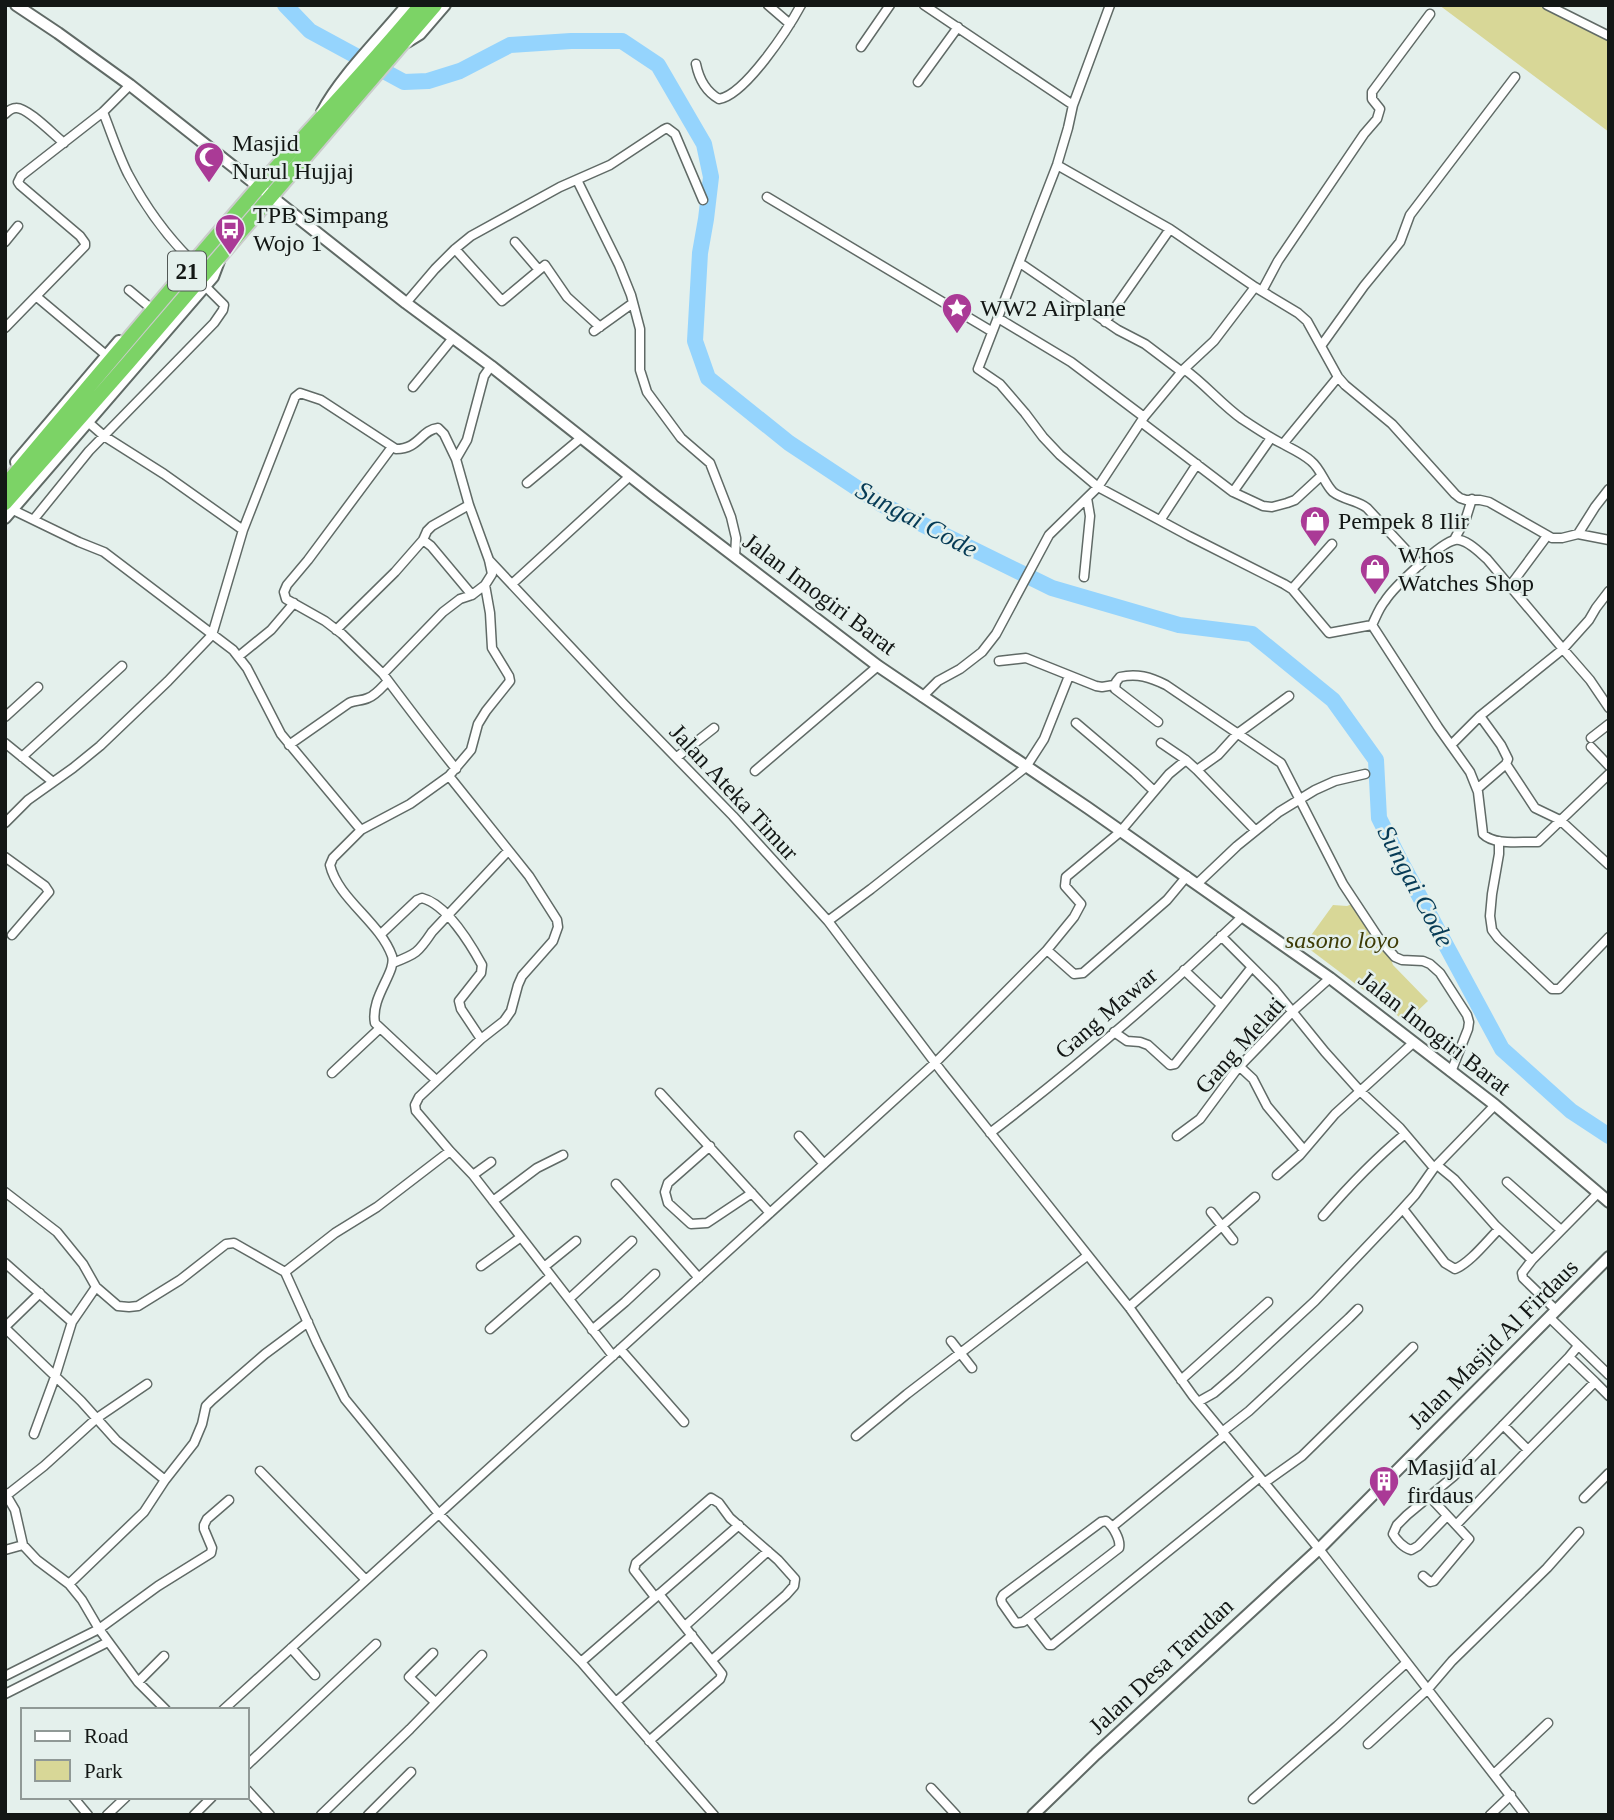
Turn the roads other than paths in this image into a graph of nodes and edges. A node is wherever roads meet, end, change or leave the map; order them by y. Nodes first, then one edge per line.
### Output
1 (16, 5) edge
2 (407, 5) edge
3 (421, 5) edge
4 (435, 5) edge
5 (445, 5) edge
6 (768, 5) edge
7 (801, 5) edge
8 (890, 5) edge
9 (924, 5) edge
10 (1110, 5) edge
11 (1547, 5) edge
12 (1430, 15) dead end
13 (790, 24) junction
14 (958, 27) junction
15 (1609, 36) edge
16 (392, 44) junction
17 (861, 47) dead end
18 (696, 64) dead end
19 (1516, 77) dead end
20 (918, 82) dead end
21 (130, 85) junction
22 (351, 87) junction
23 (1073, 105) junction
24 (103, 112) junction
25 (5, 114) edge
26 (64, 143) junction
27 (1057, 165) junction
28 (577, 180) junction
29 (265, 192) junction
30 (767, 197) dead end
31 (703, 200) dead end
32 (18, 226) dead end
33 (1170, 229) junction
34 (5, 242) edge
35 (515, 242) dead end
36 (455, 249) junction
37 (222, 252) junction
38 (194, 263) junction
39 (1020, 263) junction
40 (539, 270) junction
41 (205, 286) junction
42 (1258, 289) junction
43 (129, 290) dead end
44 (37, 296) junction
45 (406, 303) junction
46 (633, 303) junction
47 (152, 312) junction
48 (998, 318) junction
49 (1105, 322) junction
50 (5, 328) edge
51 (991, 331) junction
52 (453, 338) junction
53 (1321, 345) junction
54 (110, 355) junction
55 (128, 363) junction
56 (491, 366) junction
57 (1183, 370) junction
58 (1338, 377) junction
59 (413, 387) dead end
60 (1143, 419) junction
61 (88, 422) junction
62 (104, 436) junction
63 (581, 438) junction
64 (1271, 438) junction
65 (1283, 444) junction
66 (391, 447) junction
67 (456, 459) junction
68 (1197, 464) junction
69 (5, 475) edge
70 (630, 476) junction
71 (1321, 476) junction
72 (527, 483) dead end
73 (5, 486) edge
74 (1098, 487) junction
75 (1609, 489) edge
76 (1233, 492) junction
77 (1087, 498) junction
78 (1472, 499) junction
79 (469, 505) junction
80 (8, 510) edge
81 (34, 519) junction
82 (1161, 519) junction
83 (243, 530) junction
84 (1578, 534) junction
85 (1547, 536) junction
86 (423, 540) junction
87 (1454, 540) junction
88 (1609, 540) edge
89 (1332, 544) dead end
90 (735, 556) junction
91 (489, 560) junction
92 (1420, 565) junction
93 (1084, 577) dead end
94 (512, 584) junction
95 (485, 585) junction
96 (1510, 586) junction
97 (1292, 589) junction
98 (1609, 591) edge
99 (472, 595) junction
100 (294, 603) junction
101 (1372, 625) junction
102 (336, 630) junction
103 (212, 635) junction
104 (1563, 649) junction
105 (239, 656) junction
106 (999, 661) dead end
107 (122, 666) dead end
108 (878, 666) junction
109 (1069, 676) junction
110 (386, 678) junction
111 (1114, 685) junction
112 (38, 687) dead end
113 (1289, 696) dead end
114 (922, 697) junction
115 (1609, 708) edge
116 (1480, 716) junction
117 (5, 717) edge
118 (1158, 722) dead end
119 (1076, 723) dead end
120 (1609, 724) edge
121 (714, 728) dead end
122 (1237, 734) junction
123 (5, 743) edge
124 (1161, 743) dead end
125 (1451, 744) junction
126 (289, 745) junction
127 (22, 757) junction
128 (677, 757) junction
129 (1186, 760) junction
130 (1506, 764) junction
131 (1026, 766) junction
132 (1609, 766) edge
133 (1197, 769) junction
134 (755, 771) dead end
135 (453, 773) junction
136 (1365, 774) dead end
137 (1609, 774) edge
138 (52, 782) junction
139 (1477, 789) junction
140 (1154, 792) junction
141 (1299, 800) junction
142 (1560, 820) junction
143 (5, 823) edge
144 (362, 830) junction
145 (1255, 830) junction
146 (1120, 832) junction
147 (1499, 841) junction
148 (508, 851) junction
149 (5, 857) edge
150 (1609, 865) edge
151 (1187, 876) junction
152 (1198, 884) junction
153 (449, 915) junction
154 (1242, 916) junction
155 (828, 920) junction
156 (12, 934) dead end
157 (381, 934) junction
158 (1222, 936) junction
159 (1609, 937) edge
160 (1047, 950) junction
161 (393, 963) junction
162 (1252, 967) junction
163 (1184, 970) junction
164 (1330, 978) junction
165 (1221, 1005) junction
166 (1293, 1011) junction
167 (379, 1029) junction
168 (1114, 1032) junction
169 (481, 1039) junction
170 (1413, 1043) junction
171 (935, 1063) junction
172 (1239, 1066) junction
173 (1451, 1072) junction
174 (332, 1073) dead end
175 (436, 1080) junction
176 (1360, 1091) junction
177 (660, 1093) dead end
178 (1495, 1105) junction
179 (990, 1133) junction
180 (1405, 1134) junction
181 (799, 1136) dead end
182 (1177, 1136) dead end
183 (710, 1146) junction
184 (1304, 1150) junction
185 (450, 1151) junction
186 (563, 1155) dead end
187 (491, 1162) dead end
188 (824, 1164) junction
189 (1436, 1166) junction
190 (473, 1175) junction
191 (1278, 1175) dead end
192 (1507, 1182) dead end
193 (616, 1184) dead end
194 (5, 1192) edge
195 (752, 1193) junction
196 (1598, 1193) junction
197 (1255, 1197) dead end
198 (493, 1201) junction
199 (1609, 1202) edge
200 (1403, 1209) junction
201 (1210, 1212) dead end
202 (770, 1213) junction
203 (1323, 1216) dead end
204 (1223, 1226) junction
205 (1499, 1229) junction
206 (1561, 1230) junction
207 (521, 1237) junction
208 (1233, 1240) dead end
209 (576, 1241) dead end
210 (632, 1241) dead end
211 (1087, 1256) junction
212 (1609, 1257) edge
213 (1532, 1260) junction
214 (5, 1263) edge
215 (481, 1266) dead end
216 (544, 1267) junction
217 (285, 1272) junction
218 (654, 1273) dead end
219 (551, 1276) junction
220 (699, 1278) junction
221 (96, 1287) junction
222 (40, 1293) junction
223 (569, 1299) junction
224 (1268, 1302) dead end
225 (1129, 1307) junction
226 (1358, 1309) dead end
227 (1553, 1314) junction
228 (72, 1322) junction
229 (308, 1322) junction
230 (5, 1328) edge
231 (490, 1329) dead end
232 (592, 1330) junction
233 (951, 1341) dead end
234 (1578, 1346) junction
235 (1413, 1347) dead end
236 (620, 1349) junction
237 (960, 1354) junction
238 (613, 1356) junction
239 (1569, 1357) junction
240 (972, 1368) dead end
241 (1609, 1375) edge
242 (55, 1377) junction
243 (1181, 1380) junction
244 (1595, 1382) junction
245 (147, 1384) dead end
246 (1609, 1396) edge
247 (1199, 1402) junction
248 (97, 1418) junction
249 (684, 1422) dead end
250 (1503, 1424) junction
251 (1223, 1433) junction
252 (34, 1434) dead end
253 (856, 1436) dead end
254 (1528, 1450) junction
255 (260, 1471) dead end
256 (1609, 1473) edge
257 (165, 1480) junction
258 (1262, 1480) junction
259 (6, 1494) edge
260 (1430, 1497) junction
261 (1584, 1498) dead end
262 (229, 1500) dead end
263 (439, 1514) junction
264 (1447, 1516) junction
265 (739, 1525) junction
266 (1456, 1525) junction
267 (1112, 1527) junction
268 (1580, 1532) dead end
269 (20, 1546) junction
270 (1319, 1549) junction
271 (6, 1550) edge
272 (768, 1551) junction
273 (1423, 1576) dead end
274 (366, 1580) junction
275 (69, 1584) junction
276 (657, 1595) junction
277 (1028, 1618) junction
278 (685, 1626) junction
279 (99, 1629) junction
280 (692, 1636) junction
281 (108, 1642) junction
282 (376, 1644) dead end
283 (291, 1648) junction
284 (433, 1653) dead end
285 (164, 1656) dead end
286 (482, 1656) dead end
287 (712, 1660) junction
288 (581, 1662) junction
289 (1406, 1663) junction
290 (315, 1675) dead end
291 (5, 1676) edge
292 (138, 1682) junction
293 (1428, 1689) junction
294 (5, 1694) edge
295 (435, 1702) junction
296 (616, 1702) junction
297 (164, 1708) edge
298 (225, 1708) edge
299 (1548, 1723) dead end
300 (649, 1741) junction
301 (1368, 1744) dead end
302 (248, 1764) edge
303 (411, 1772) dead end
304 (1494, 1773) junction
305 (931, 1788) dead end
306 (248, 1791) edge
307 (1511, 1795) junction
308 (75, 1799) edge
309 (124, 1799) edge
310 (210, 1799) edge
311 (1253, 1799) dead end
312 (88, 1815) edge
313 (107, 1815) edge
314 (194, 1815) edge
315 (270, 1815) edge
316 (321, 1815) edge
317 (368, 1815) edge
318 (714, 1815) edge
319 (956, 1815) edge
320 (1033, 1815) edge
321 (1490, 1815) edge
322 (1525, 1815) edge

1 - 21 main road, Jalan Imogiri Barat
2 - 16 main road
3 - 16 highway, 21
4 - 16 highway, 21
5 - 16 main road
6 - 13 street
7 - 13 street
8 - 17 street
9 - 14 street
10 - 23 street
11 - 15 street
12 - 42 street
13 - 18 street
14 - 20 street
14 - 23 street
16 - 22 highway, 21
16 - 22 main road
19 - 53 street
21 - 24 street
21 - 29 main road, Jalan Imogiri Barat
22 - 29 highway, 21
22 - 29 highway, 21
23 - 27 street
24 - 26 street
24 - 38 street
25 - 26 street
26 - 44 street
27 - 33 street
27 - 39 street
28 - 31 street
28 - 36 street
28 - 46 street
29 - 37 highway, 21
29 - 38 highway, 21
29 - 45 main road, Jalan Imogiri Barat
30 - 51 street
32 - 34 street
33 - 42 street
33 - 49 street
35 - 40 street
36 - 40 street
36 - 45 street
37 - 41 main road
37 - 55 highway, 21
38 - 47 highway, 21
39 - 48 street
39 - 49 street
40 - 46 street
41 - 61 main road
41 - 62 street
42 - 53 street
42 - 57 street
43 - 47 street
44 - 50 street
44 - 54 street
45 - 52 main road, Jalan Imogiri Barat
46 - 90 street
47 - 54 highway, 21
48 - 51 street
48 - 60 street
49 - 57 street
51 - 74 street
52 - 56 main road, Jalan Imogiri Barat
52 - 59 street
53 - 58 street
54 - 55 highway
54 - 69 main road
54 - 73 highway, 21
55 - 80 highway, 21
56 - 63 main road, Jalan Imogiri Barat
56 - 67 street
57 - 60 street
57 - 64 street
58 - 65 street
58 - 78 street
60 - 68 street
60 - 74 street
61 - 62 street
61 - 80 main road
62 - 81 street
62 - 83 street
63 - 70 main road, Jalan Imogiri Barat
63 - 72 street
64 - 65 street
64 - 76 street
65 - 71 street
66 - 67 street
66 - 83 street
66 - 100 street
67 - 79 street
68 - 76 street
68 - 82 street
70 - 90 main road, Jalan Imogiri Barat
70 - 94 street
71 - 76 street
71 - 92 street
74 - 77 street
74 - 82 street
75 - 84 street
77 - 93 street
77 - 114 street
78 - 85 street
78 - 87 street
79 - 86 street
79 - 91 street
80 - 81 street
81 - 103 street
82 - 97 street
83 - 103 street
84 - 85 street
84 - 88 street
85 - 96 street
86 - 99 street
86 - 102 street
87 - 92 street
87 - 96 street
89 - 97 street
90 - 108 main road, Jalan Imogiri Barat
91 - 94 street, Jalan Ateka Timur
91 - 95 street
92 - 101 street
94 - 128 street, Jalan Ateka Timur
95 - 99 street
95 - 135 street
96 - 104 street
97 - 101 street
98 - 104 street
99 - 110 street
100 - 102 street
100 - 105 street
101 - 125 street
102 - 110 street
103 - 105 street
103 - 138 street
104 - 115 street
104 - 116 street
105 - 126 street
106 - 109 street
107 - 127 street
108 - 114 main road, Jalan Imogiri Barat
108 - 134 street
109 - 111 street
109 - 131 street
110 - 126 street
110 - 135 street
111 - 118 street
111 - 122 street
112 - 117 street
113 - 122 street
114 - 131 main road, Jalan Imogiri Barat
116 - 125 street
116 - 130 street
119 - 140 street
120 - 132 street
121 - 128 street
122 - 133 street
122 - 141 street
123 - 127 street
124 - 129 street
125 - 139 street
126 - 144 street
127 - 138 street
128 - 155 street, Jalan Ateka Timur
129 - 133 street
129 - 140 street
130 - 139 street
130 - 142 street
131 - 146 main road, Jalan Imogiri Barat
131 - 155 street
133 - 145 street
135 - 144 street
135 - 148 street
136 - 141 street
137 - 142 street
138 - 143 street
139 - 147 street
140 - 146 street
141 - 145 street
141 - 173 street
142 - 147 street
142 - 150 street
144 - 157 street
145 - 152 street
146 - 151 main road, Jalan Imogiri Barat
146 - 160 street
147 - 159 street
148 - 153 street
148 - 169 street
149 - 156 street
151 - 152 main road, Jalan Imogiri Barat
151 - 160 street
152 - 154 main road, Jalan Imogiri Barat
153 - 157 street
153 - 161 street
153 - 169 street
154 - 158 street, Gang Mawar
154 - 164 main road, Jalan Imogiri Barat
155 - 171 street, Jalan Ateka Timur
157 - 161 street
158 - 162 street
158 - 163 street, Gang Mawar
160 - 171 street
161 - 167 street
162 - 165 street
162 - 166 street
163 - 165 street
163 - 168 street, Gang Mawar
164 - 166 street, Gang Melati
164 - 170 main road, Jalan Imogiri Barat
165 - 168 street
166 - 172 street, Gang Melati
166 - 176 street
167 - 174 street
167 - 175 street
168 - 179 street, Gang Mawar
169 - 175 street
170 - 173 main road, Jalan Imogiri Barat
170 - 176 street
171 - 179 street, Jalan Ateka Timur
171 - 188 street
172 - 182 street, Gang Melati
172 - 184 street
173 - 178 main road, Jalan Imogiri Barat
175 - 185 street
176 - 180 street
176 - 184 street
177 - 183 street
178 - 189 street
178 - 196 main road, Jalan Imogiri Barat
179 - 211 street, Jalan Ateka Timur
180 - 189 street
180 - 203 street
181 - 188 street
183 - 195 street
183 - 195 street
184 - 191 street
185 - 190 street
185 - 217 street
186 - 198 street
187 - 190 street
188 - 202 street
189 - 200 street
189 - 205 street
190 - 198 street
192 - 206 street
193 - 220 street
194 - 221 street
195 - 202 street
196 - 199 main road, Jalan Imogiri Barat
196 - 206 street
197 - 204 street
198 - 207 street
200 - 205 street
200 - 247 street
201 - 204 street
202 - 220 street
204 - 208 street
204 - 225 street
205 - 213 street
206 - 213 street
207 - 215 street
207 - 216 street
209 - 216 street
210 - 223 street
211 - 225 street, Jalan Ateka Timur
211 - 237 street
212 - 227 main road, Jalan Masjid Al Firdaus
213 - 227 street
214 - 222 street
216 - 219 street
217 - 221 street
217 - 229 street
218 - 232 street
219 - 223 street
219 - 231 street
220 - 236 street
221 - 228 street
222 - 228 street
222 - 230 street
223 - 232 street
224 - 243 street
225 - 243 street, Jalan Ateka Timur
226 - 251 street
227 - 234 street
227 - 270 main road, Jalan Masjid Al Firdaus
228 - 242 street
229 - 257 street
229 - 263 street
230 - 242 street
232 - 238 street
233 - 237 street
234 - 239 street
234 - 241 street
235 - 258 street
236 - 238 street
236 - 249 street
237 - 240 street
237 - 253 street
238 - 263 street
239 - 244 street
239 - 250 street
242 - 248 street
242 - 252 street
243 - 247 street, Jalan Ateka Timur
244 - 246 street
244 - 254 street
245 - 248 street
247 - 251 street, Jalan Ateka Timur
248 - 257 street
248 - 259 street
250 - 254 street
250 - 260 street
251 - 258 street, Jalan Ateka Timur
251 - 267 street
254 - 266 street
255 - 274 street
256 - 261 street
257 - 275 street
258 - 270 street, Jalan Ateka Timur
258 - 277 street
259 - 269 street
260 - 264 street
260 - 264 street
262 - 279 street
263 - 274 street
263 - 288 street
264 - 266 street
265 - 272 street
265 - 276 street
265 - 276 street
266 - 273 street
267 - 277 street
267 - 277 street
268 - 293 street
269 - 271 street
269 - 275 street
270 - 289 street, Jalan Ateka Timur
270 - 320 main road, Jalan Desa Tarudan
272 - 278 street
272 - 287 street
274 - 283 street
275 - 279 street
276 - 278 street
276 - 288 street
278 - 280 street
279 - 281 street
279 - 291 street
280 - 287 street
280 - 296 street
281 - 292 street
281 - 294 street
282 - 302 street
283 - 290 street
283 - 298 street
284 - 295 street
285 - 292 street
286 - 295 street
287 - 300 street
288 - 296 street
289 - 293 street, Jalan Ateka Timur
289 - 311 street
292 - 297 street
293 - 301 street
293 - 304 street, Jalan Ateka Timur
295 - 316 street
296 - 300 street
299 - 304 street
300 - 318 street
303 - 317 street
304 - 307 street, Jalan Ateka Timur
305 - 319 street
306 - 315 street
307 - 321 street
307 - 322 street, Jalan Ateka Timur
308 - 312 street
309 - 313 street
310 - 314 street

